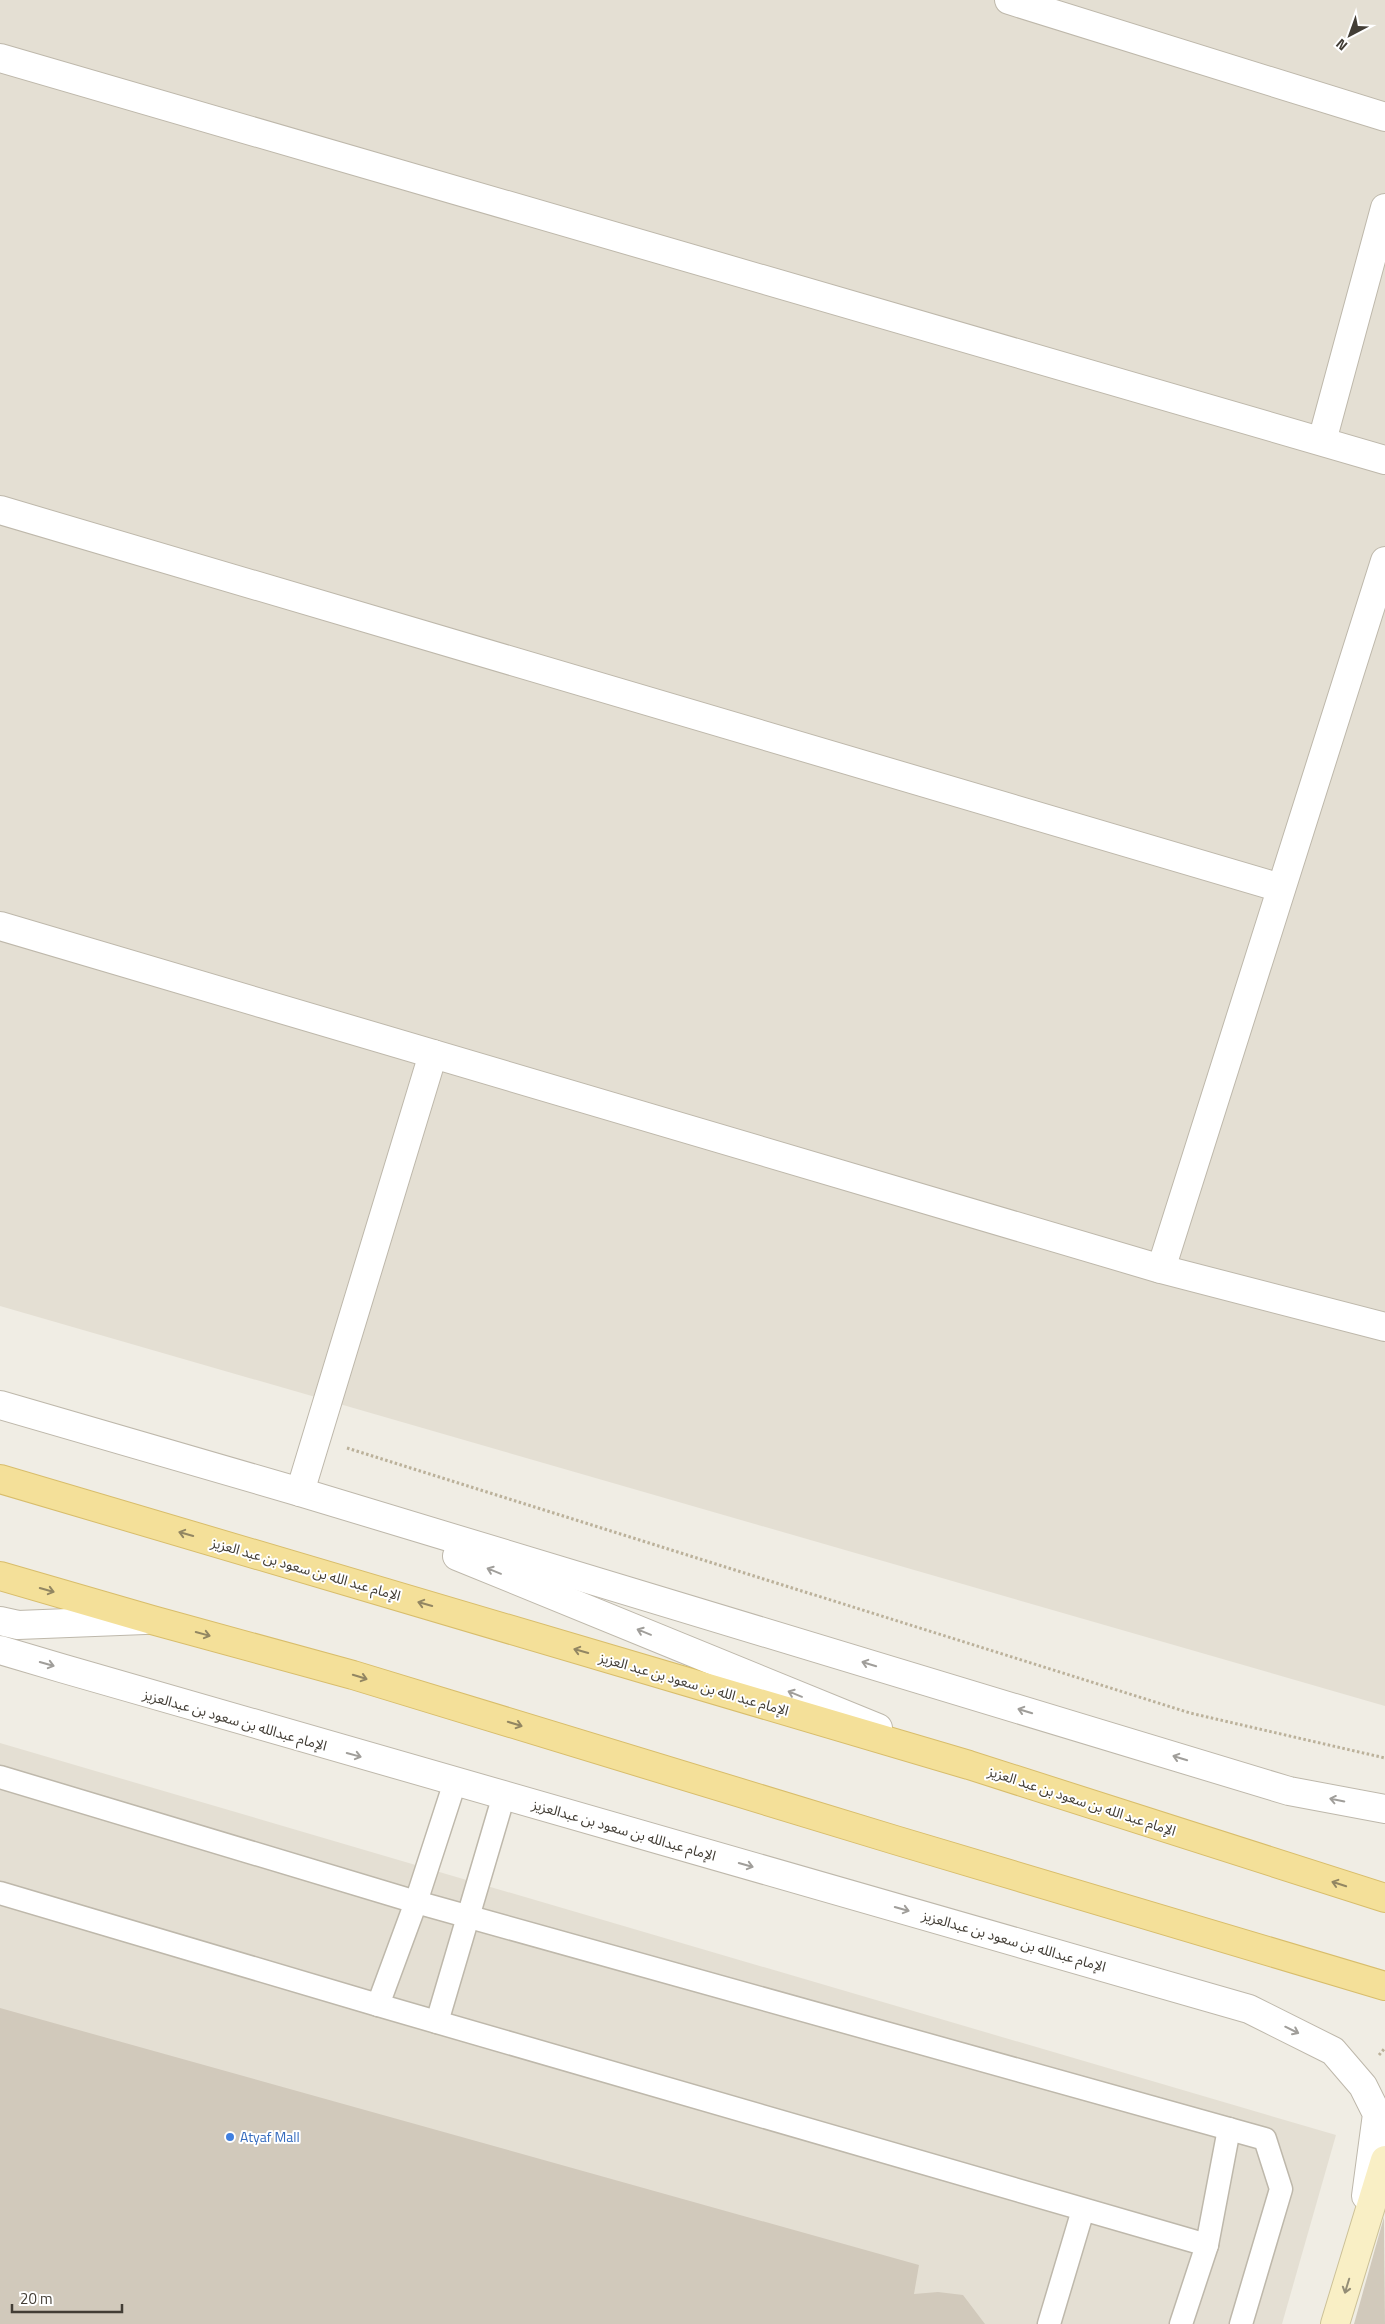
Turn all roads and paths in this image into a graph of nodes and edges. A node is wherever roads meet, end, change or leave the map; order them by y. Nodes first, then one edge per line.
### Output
1 (1009, 0) edge
2 (0, 58) edge
3 (1385, 117) edge
4 (1385, 208) edge
5 (1322, 441) junction
6 (1385, 460) edge
7 (0, 510) edge
8 (1385, 561) edge
9 (1281, 888) junction
10 (0, 926) edge
11 (433, 1054) junction
12 (1161, 1269) junction
13 (1385, 1327) edge
14 (0, 1404) edge
15 (316, 1438) junction
16 (0, 1479) edge
17 (300, 1492) junction
18 (0, 1576) edge
19 (152, 1620) junction
20 (0, 1621) edge
21 (0, 1650) edge
22 (1385, 1758) edge
23 (969, 1765) junction
24 (0, 1777) edge
25 (455, 1782) junction
26 (504, 1795) junction
27 (1385, 1809) edge
28 (0, 1893) edge
29 (1385, 1898) edge
30 (416, 1902) junction
31 (469, 1917) junction
32 (1385, 1986) edge
33 (378, 2005) junction
34 (437, 2022) junction
35 (1229, 2129) junction
36 (1385, 2160) edge
37 (1083, 2210) junction
38 (1207, 2245) junction
39 (1358, 2248) junction
40 (1049, 2324) edge
41 (1181, 2324) edge
42 (1241, 2324) edge
43 (1336, 2324) edge

1 - 3 street
2 - 5 street
4 - 5 street
5 - 6 street
7 - 9 street
8 - 9 street
9 - 12 street
10 - 11 street
11 - 12 street
11 - 15 street
12 - 13 street
14 - 17 street
15 - 17 street
15 - 22 path
23 -> 16 main road, الإمام عبد الله بن سعود بن عبد العزيز
23 -> 17 street
27 -> 17 street
18 -> 19 main road
19 - 20 street
19 -> 32 main road
21 -> 25 street, الإمام عبدالله بن سعود بن عبدالعزيز
29 -> 23 main road, الإمام عبد الله بن سعود بن عبد العزيز
24 - 30 lane
25 - 26 street, الإمام عبدالله بن سعود بن عبدالعزيز
25 - 30 lane
26 - 31 lane
26 -> 39 street, الإمام عبدالله بن سعود بن عبدالعزيز
28 - 33 lane
30 - 31 lane
30 - 33 lane
31 - 34 lane
31 - 35 lane
33 - 34 lane
34 - 37 lane
35 - 38 lane
35 - 42 lane
36 - 39 main road
37 - 38 lane
37 - 40 lane
38 - 41 lane
39 -> 43 main road

